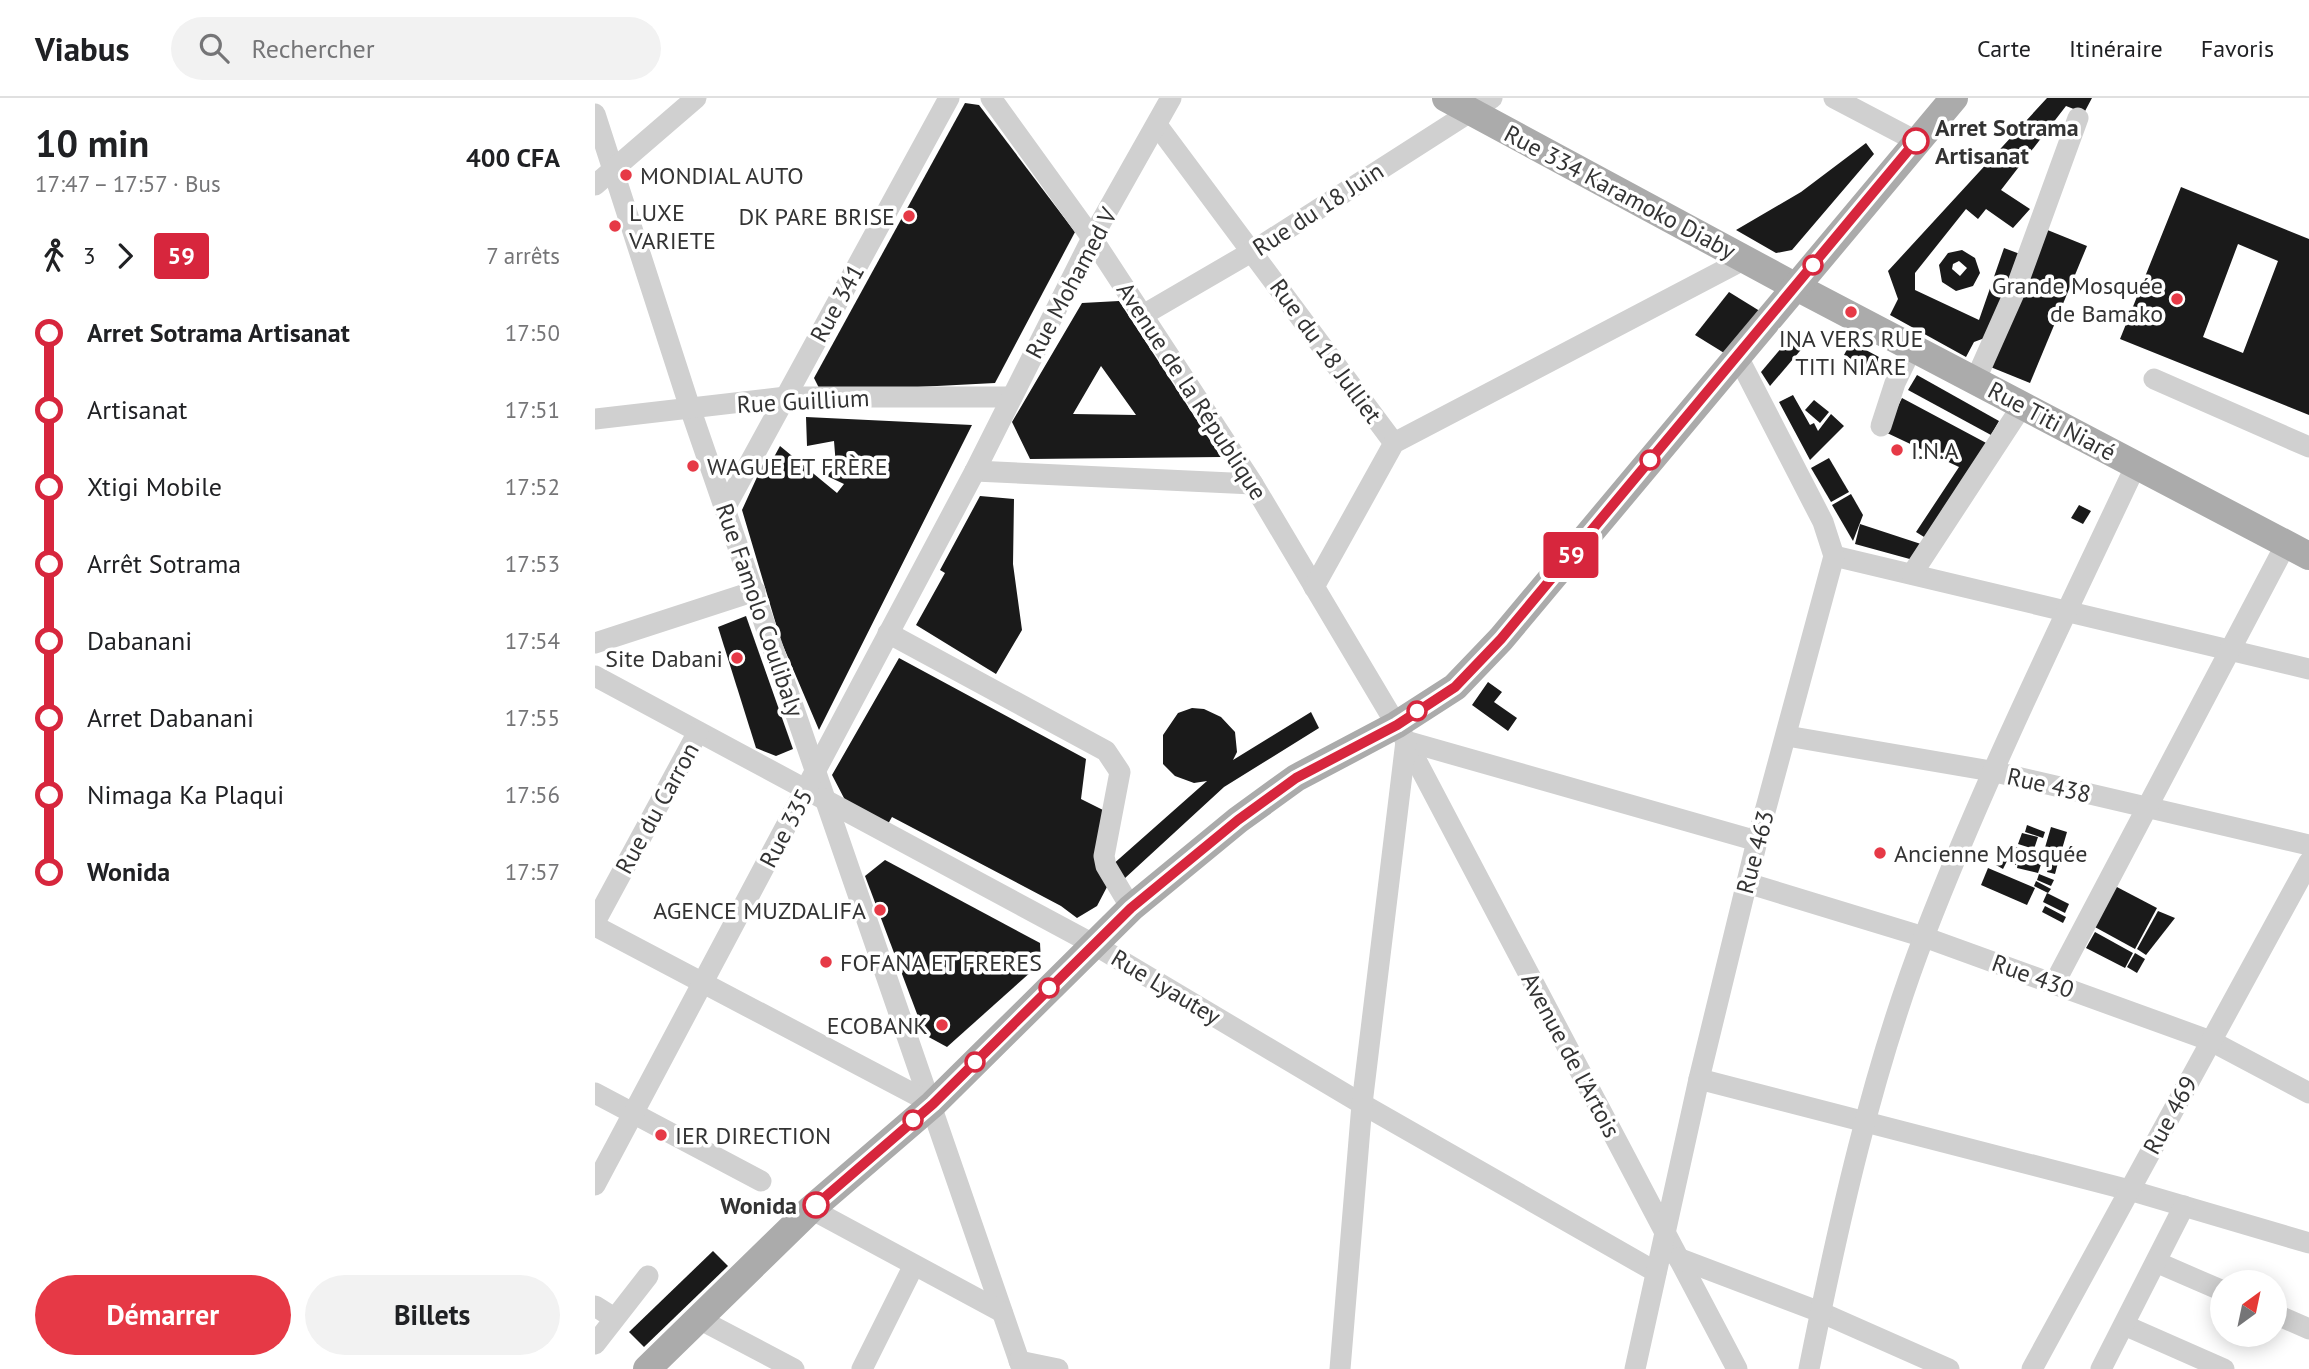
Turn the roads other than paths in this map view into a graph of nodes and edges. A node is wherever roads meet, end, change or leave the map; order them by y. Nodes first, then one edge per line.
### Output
1 (695, 98) edge
2 (949, 98) edge
3 (991, 98) edge
4 (1171, 98) edge
5 (1834, 98) edge
6 (1954, 98) edge
7 (1469, 102) edge
8 (595, 114) edge
9 (2078, 118) dead end
10 (1157, 125) junction
11 (1916, 141) junction
12 (613, 170) junction
13 (595, 185) edge
14 (1092, 238) junction
15 (1253, 251) junction
16 (1745, 260) junction
17 (1795, 286) junction
18 (1143, 316) junction
19 (1912, 348) junction
20 (1737, 355) junction
21 (2154, 379) dead end
22 (1975, 381) junction
23 (786, 397) junction
24 (1012, 397) junction
25 (2022, 406) junction
26 (690, 408) junction
27 (595, 419) edge
28 (1881, 426) dead end
29 (1394, 443) junction
30 (2309, 447) edge
31 (2136, 465) junction
32 (975, 471) junction
33 (1253, 484) junction
34 (725, 508) junction
35 (2298, 550) edge
36 (1834, 556) junction
37 (1912, 574) junction
38 (1314, 587) junction
39 (755, 591) junction
40 (2067, 612) junction
41 (888, 633) junction
42 (595, 643) edge
43 (2230, 651) junction
44 (2309, 669) edge
45 (595, 676) edge
46 (1378, 695) joint
47 (698, 732) junction
48 (1401, 733) junction
49 (1787, 736) junction
50 (816, 771) junction
51 (1991, 771) junction
52 (806, 790) junction
53 (826, 800) junction
54 (2147, 807) junction
55 (1757, 841) junction
56 (2309, 845) edge
57 (2309, 862) edge
58 (1747, 883) junction
59 (1131, 908) junction
60 (595, 924) edge
61 (1924, 937) junction
62 (1093, 944) junction
63 (704, 984) junction
64 (2054, 984) junction
65 (2211, 1041) junction
66 (1699, 1079) junction
67 (595, 1093) edge
68 (2309, 1093) edge
69 (933, 1104) junction
70 (1362, 1104) junction
71 (634, 1115) junction
72 (1865, 1122) junction
73 (761, 1181) dead end
74 (595, 1185) edge
75 (2129, 1190) junction
76 (2184, 1206) junction
77 (811, 1209) junction
78 (1665, 1232) junction
79 (2309, 1243) edge
80 (1678, 1258) junction
81 (2156, 1262) junction
82 (913, 1267) junction
83 (1656, 1272) junction
84 (648, 1276) dead end
85 (2210, 1285) edge
86 (595, 1306) edge
87 (1002, 1312) junction
88 (1820, 1312) junction
89 (614, 1318) junction
90 (699, 1319) junction
91 (2287, 1319) edge
92 (2124, 1325) junction
93 (2309, 1329) edge
94 (595, 1344) edge
95 (1020, 1365) edge
96 (647, 1369) edge
97 (794, 1369) edge
98 (862, 1369) edge
99 (1058, 1369) edge
100 (1340, 1369) edge
101 (1635, 1369) edge
102 (1737, 1369) edge
103 (1809, 1369) edge
104 (1949, 1369) edge
105 (2032, 1369) edge
106 (2102, 1369) edge
107 (2224, 1369) edge

1 - 12 street
2 - 23 street, Rue 341
3 - 14 street, Avenue de la République
4 - 10 street, Rue Mohamed V
5 - 11 street
6 - 11 main road
7 - 15 street, Rue du 18 Juin
7 - 16 main road, Rue 334 Karamoko Diaby
8 - 12 street, Rue Famolo Coulibaly
9 - 22 street
10 - 14 street, Rue Mohamed V
10 - 15 street, Rue du 18 Julliet
11 - 17 main road
12 - 13 street
12 - 26 street, Rue Famolo Coulibaly
14 - 18 street, Avenue de la République
14 - 24 street, Rue Mohamed V
15 - 18 street, Rue du 18 Juin
15 - 29 street, Rue du 18 Julliet
16 - 17 main road, Rue 334 Karamoko Diaby
16 - 29 street
17 - 19 main road, Rue Titi Niaré
17 - 20 main road
18 - 33 street, Avenue de la République
19 - 22 main road, Rue Titi Niaré
19 - 28 street
20 - 36 street
20 - 48 main road
21 - 30 street
22 - 25 main road, Rue Titi Niaré
23 - 24 street, Rue Guillium
23 - 26 street, Rue Guillium
23 - 34 street, Rue 341
24 - 32 street, Rue Mohamed V
25 - 31 main road, Rue Titi Niaré
25 - 37 street
26 - 27 street, Rue Guillium
26 - 34 street, Rue Famolo Coulibaly
29 - 38 street
31 - 35 main road, Rue Titi Niaré
31 - 40 street
32 - 33 street
32 - 41 street, Rue 335
33 - 38 street, Avenue de la République
34 - 39 street, Rue Famolo Coulibaly
35 - 43 street
36 - 37 street
36 - 49 street, Rue 463
37 - 40 street
38 - 46 street, Avenue de la République
39 - 42 street
39 - 50 street, Rue Famolo Coulibaly
40 - 43 street
40 - 51 street
41 - 50 street, Rue 335
41 - 59 street
43 - 44 street
43 - 54 street
45 - 47 street, Rue Lyautey
46 - 48 street, Avenue de l'Artois
47 - 52 street, Rue Lyautey
47 - 60 street, Rue du Carron
48 - 55 street
48 - 59 main road
48 - 70 street
48 - 78 street, Avenue de l'Artois
49 - 51 street, Rue 438
49 - 55 street, Rue 463
50 - 52 street, Rue 335
50 - 53 street, Rue Famolo Coulibaly
51 - 54 street, Rue 438
51 - 61 street
52 - 53 street, Rue Lyautey
52 - 63 street, Rue 335
53 - 62 street, Rue Lyautey
53 - 69 street, Rue Famolo Coulibaly
54 - 56 street, Rue 438
54 - 64 street
55 - 58 street, Rue 463
57 - 65 street, Rue 469
58 - 61 street, Rue 430
58 - 66 street, Rue 463
59 - 62 main road
60 - 63 street
61 - 64 street, Rue 430
61 - 72 street
62 - 69 main road
62 - 70 street, Rue Lyautey
63 - 69 street
63 - 71 street, Rue 335
64 - 65 street, Rue 430
65 - 68 street, Rue 430
65 - 75 street, Rue 469
66 - 72 street
66 - 78 street, Rue 463
67 - 71 street
69 - 77 main road
69 - 87 street, Rue Famolo Coulibaly
70 - 83 street, Rue Lyautey
70 - 100 street
71 - 73 street
71 - 74 street, Rue 335
72 - 75 street
72 - 88 street
75 - 76 street
75 - 105 street, Rue 469
76 - 79 street
76 - 81 street
77 - 82 street
77 - 90 main road
78 - 80 street, Avenue de l'Artois
78 - 83 street, Rue 463
80 - 88 street
80 - 102 street, Avenue de l'Artois
81 - 85 street
81 - 92 street
82 - 87 street
82 - 98 street
83 - 101 street, Rue 463
84 - 89 street
86 - 89 street
87 - 95 street, Rue Famolo Coulibaly
88 - 103 street
88 - 104 street
89 - 94 street
90 - 96 main road
90 - 97 street
91 - 93 street
92 - 106 street
92 - 107 street
95 - 99 street

